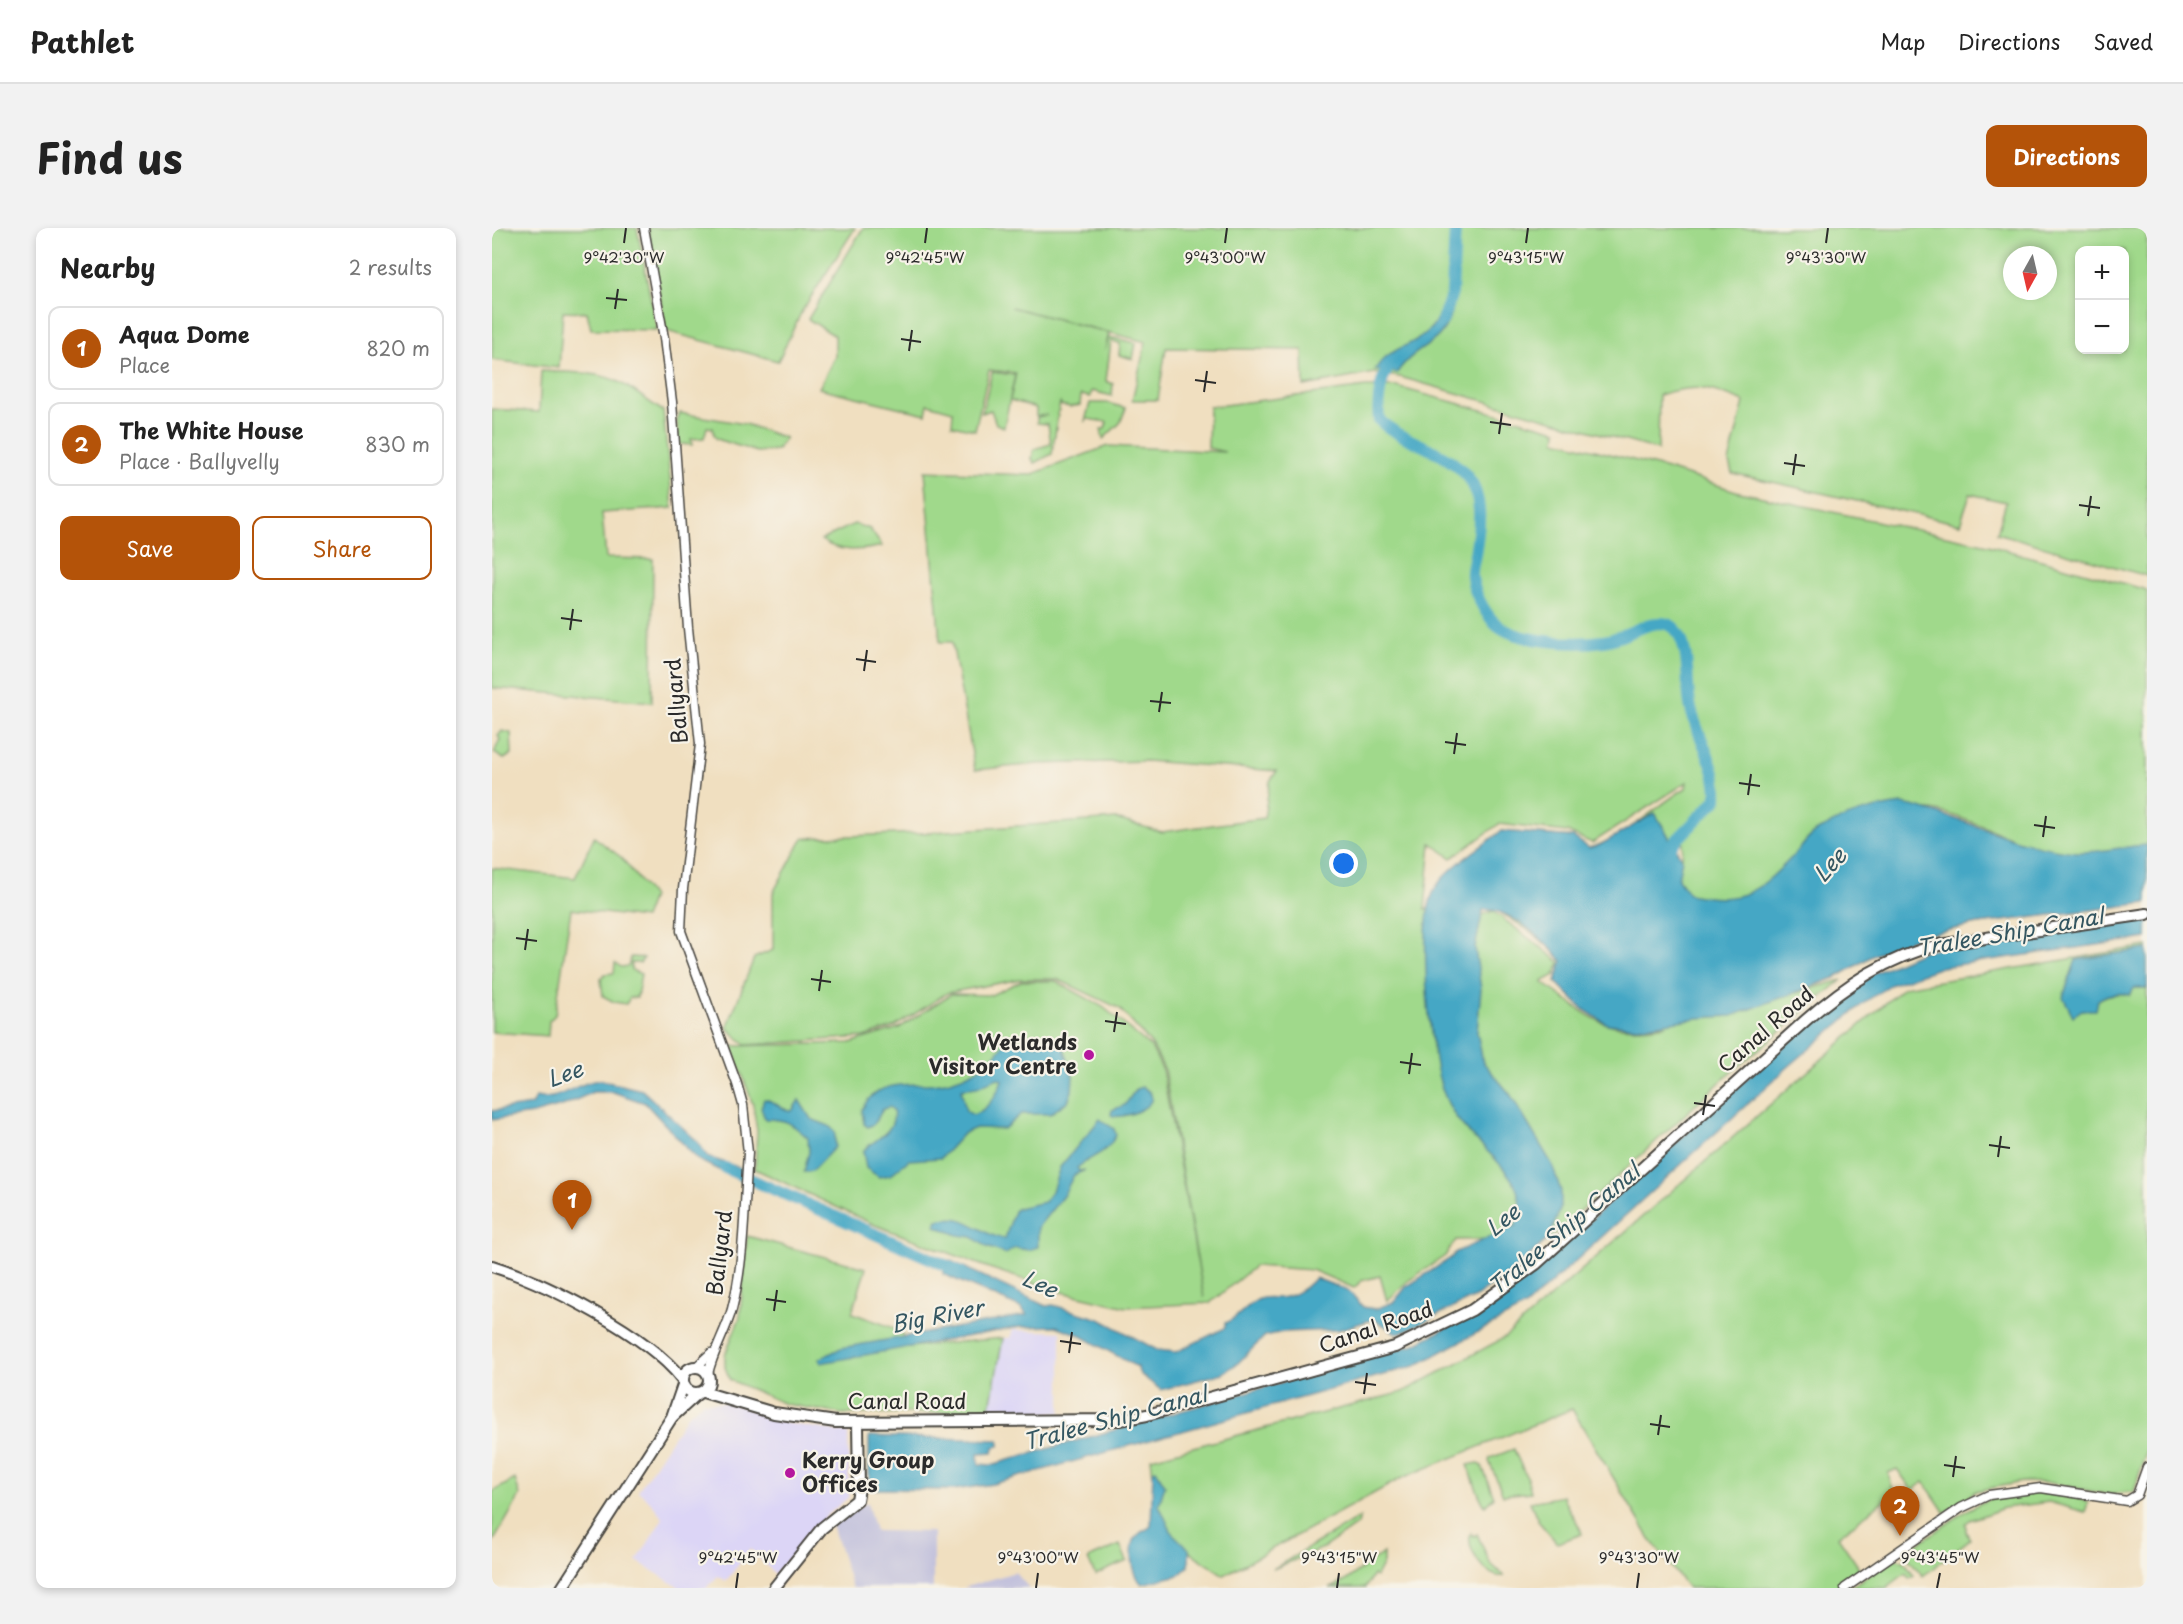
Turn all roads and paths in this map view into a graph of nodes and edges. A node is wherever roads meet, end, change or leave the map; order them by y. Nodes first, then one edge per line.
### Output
1 (644, 228) edge
2 (2147, 914) edge
3 (492, 1266) edge
4 (714, 1350) junction
5 (656, 1354) junction
6 (693, 1367) junction
7 (708, 1376) junction
8 (683, 1382) junction
9 (700, 1393) junction
10 (742, 1402) junction
11 (672, 1417) junction
12 (858, 1423) junction
13 (2147, 1467) edge
14 (562, 1588) edge
15 (774, 1588) edge
16 (1845, 1588) edge

1 - 4 street, Ballyard
2 - 12 main road, Canal Road
3 - 5 main road
4 - 6 street
4 - 7 street
5 - 6 main road
5 - 8 main road
6 - 7 main road
6 - 8 main road
7 - 9 main road
7 - 10 main road
8 - 9 main road
8 - 11 main road
9 - 10 main road, Canal Road
9 - 11 main road
10 - 12 main road, Canal Road
11 - 14 main road
12 - 15 main road
13 - 16 street

